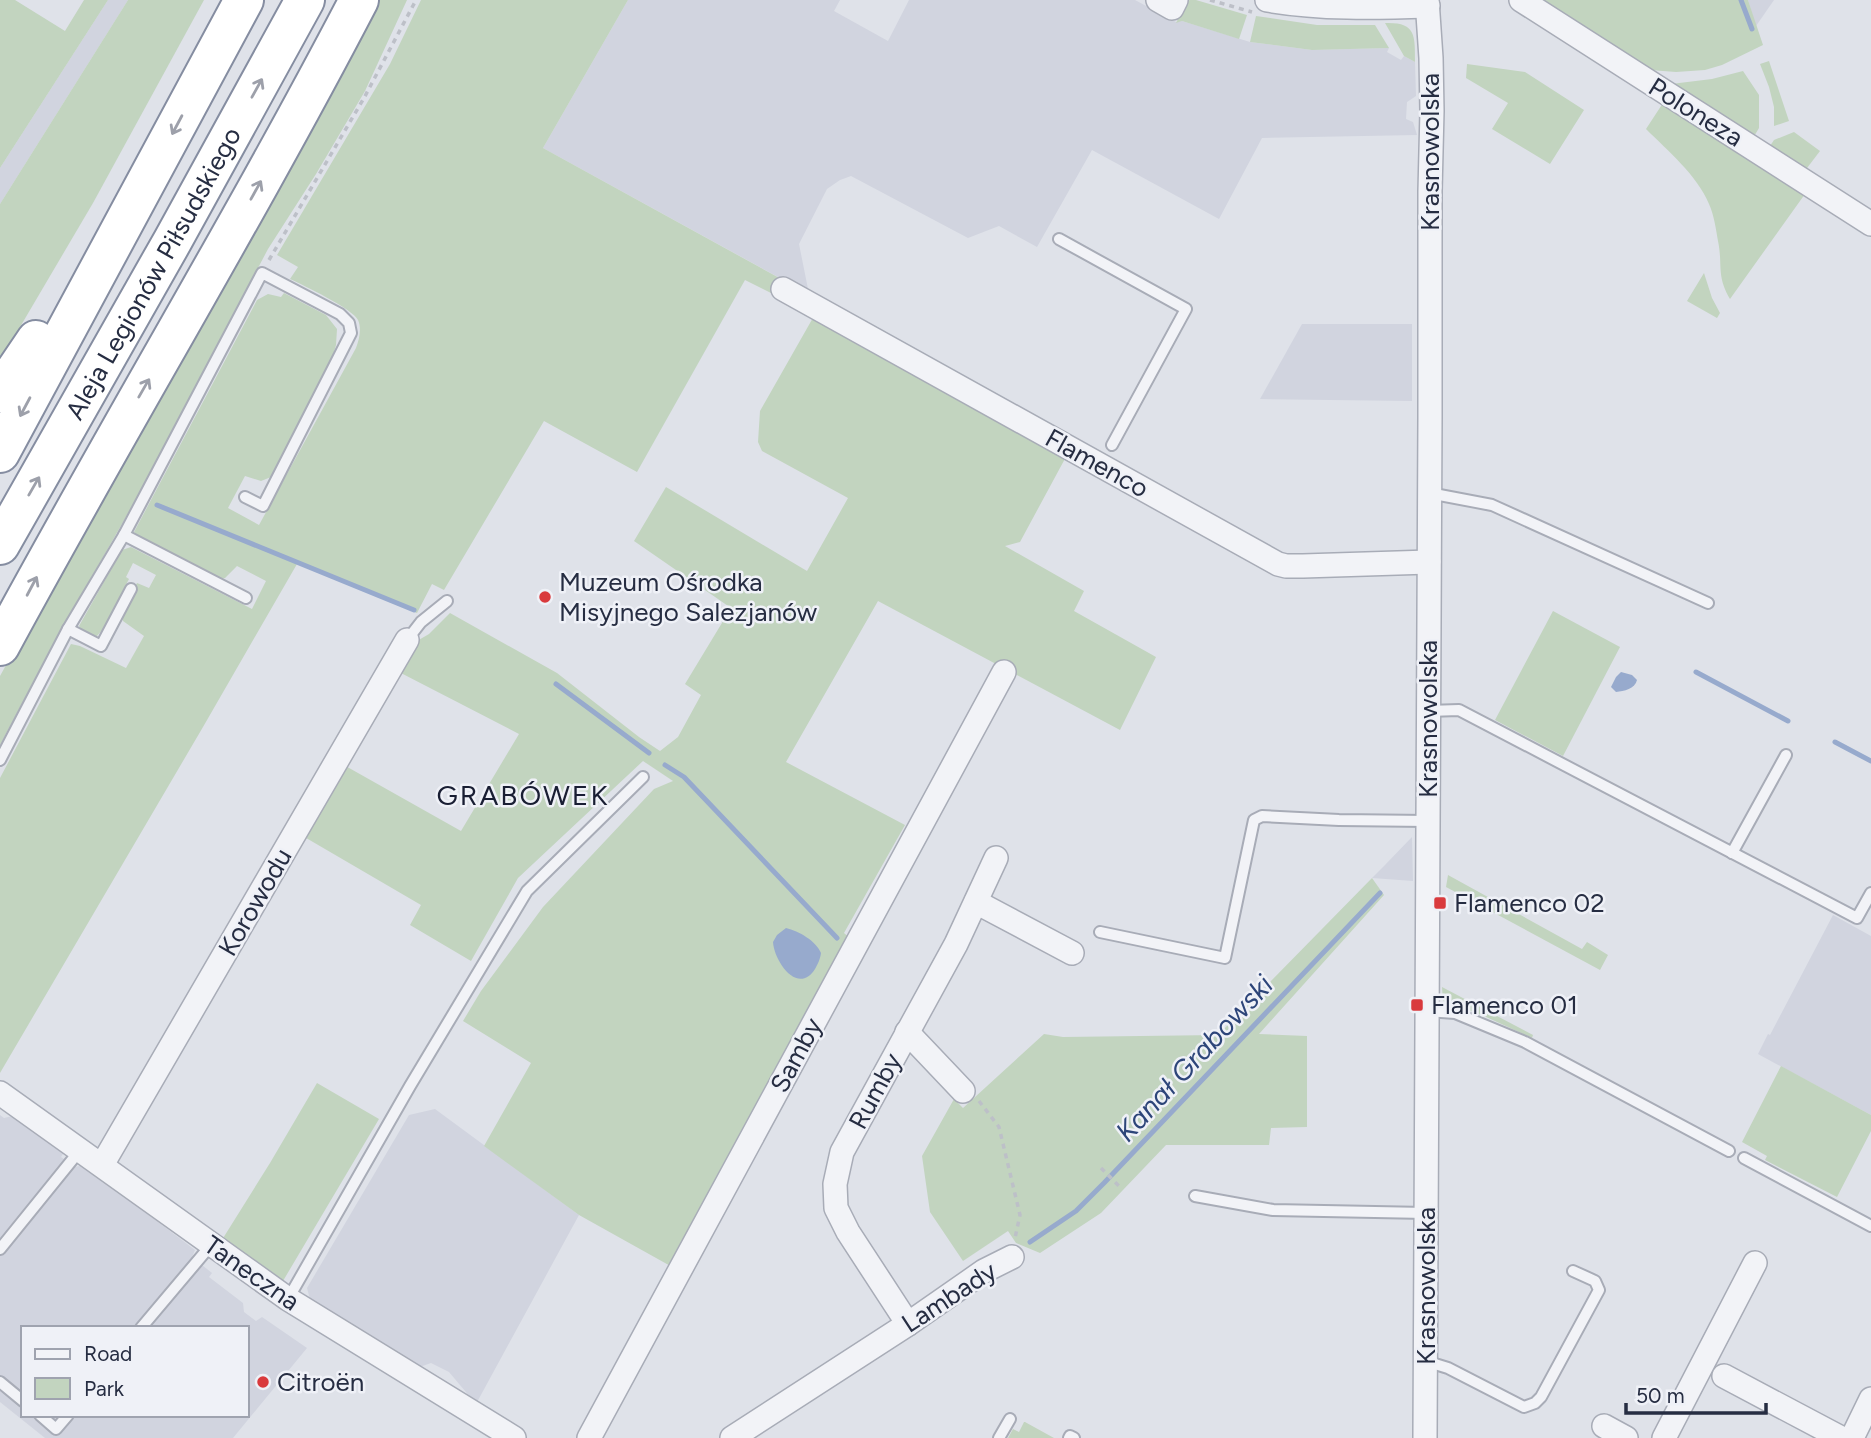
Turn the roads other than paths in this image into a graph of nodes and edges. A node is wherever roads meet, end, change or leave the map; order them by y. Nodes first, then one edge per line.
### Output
1 (244, 0) edge
2 (305, 0) edge
3 (359, 0) edge
4 (1158, 0) edge
5 (1176, 0) edge
6 (1267, 0) edge
7 (1521, 0) edge
8 (1427, 3) edge
9 (138, 196) junction
10 (1871, 224) edge
11 (1059, 239) dead end
12 (790, 290) dead end
13 (0, 393) edge
14 (1112, 445) dead end
15 (0, 453) edge
16 (1430, 493) junction
17 (245, 497) dead end
18 (124, 535) junction
19 (0, 545) edge
20 (1429, 562) junction
21 (131, 589) dead end
22 (246, 598) dead end
23 (447, 601) dead end
24 (1708, 603) dead end
25 (68, 629) junction
26 (407, 640) joint
27 (0, 646) edge
28 (1004, 672) dead end
29 (1429, 711) junction
30 (1786, 755) dead end
31 (0, 760) edge
32 (643, 777) dead end
33 (1428, 821) junction
34 (1732, 853) junction
35 (996, 858) dead end
36 (1871, 893) edge
37 (976, 902) junction
38 (1100, 932) dead end
39 (1072, 953) dead end
40 (1427, 1011) junction
41 (907, 1032) junction
42 (964, 1091) road end
43 (0, 1093) edge
44 (81, 1149) junction
45 (1729, 1151) dead end
46 (1744, 1158) dead end
47 (102, 1164) junction
48 (1195, 1196) dead end
49 (1426, 1213) junction
50 (1871, 1226) edge
51 (211, 1245) junction
52 (0, 1249) edge
53 (1012, 1257) road end
54 (1755, 1263) dead end
55 (1573, 1270) dead end
56 (288, 1299) junction
57 (908, 1324) junction
58 (143, 1326) edge
59 (1425, 1364) junction
60 (1724, 1377) dead end
61 (0, 1382) edge
62 (21, 1399) edge
63 (1871, 1399) edge
64 (42, 1417) edge
65 (66, 1417) edge
66 (1010, 1419) dead end
67 (1604, 1426) dead end
68 (514, 1438) edge
69 (589, 1438) edge
70 (732, 1438) edge
71 (999, 1438) edge
72 (1069, 1438) edge
73 (1074, 1438) edge
74 (1425, 1438) edge
75 (1626, 1438) edge
76 (1664, 1438) edge
77 (1841, 1438) edge
78 (1852, 1438) edge

1 -> 9 highway, Aleja Legionów Piłsudskiego
19 -> 2 highway, Aleja Legionów Piłsudskiego
27 -> 3 highway
4 - 5 street
6 - 8 street
7 - 10 street, Poloneza
8 - 16 street, Krasnowolska
9 - 13 highway
9 -> 15 highway, Aleja Legionów Piłsudskiego
11 - 14 lane
12 - 20 street, Flamenco
16 - 20 street, Krasnowolska
16 - 24 lane
17 - 18 lane
18 - 22 lane
18 - 25 lane
20 - 29 street, Krasnowolska
21 - 25 lane
23 - 26 lane
25 - 31 lane
26 - 47 street, Korowodu
28 - 69 street, Samby
29 - 33 street, Krasnowolska
29 - 34 lane
30 - 34 lane
32 - 56 lane
33 - 38 lane
33 - 40 street, Krasnowolska
34 - 36 lane
35 - 37 street, Rumby
37 - 39 street
37 - 41 street, Rumby
40 - 45 lane
40 - 49 street, Krasnowolska
41 - 42 street
41 - 57 street, Rumby
43 - 44 street, Taneczna
44 - 47 street, Taneczna
44 - 52 lane
46 - 50 lane
47 - 51 street, Taneczna
48 - 49 lane
49 - 59 street, Krasnowolska
51 - 56 street, Taneczna
51 - 58 lane
53 - 57 street, Lambady
54 - 76 street
55 - 59 lane
56 - 68 street, Taneczna
57 - 70 street, Lambady
59 - 74 street, Krasnowolska
60 - 77 street
61 - 62 lane
63 - 78 street
64 - 65 lane
66 - 71 lane
67 - 75 street
72 - 73 lane

